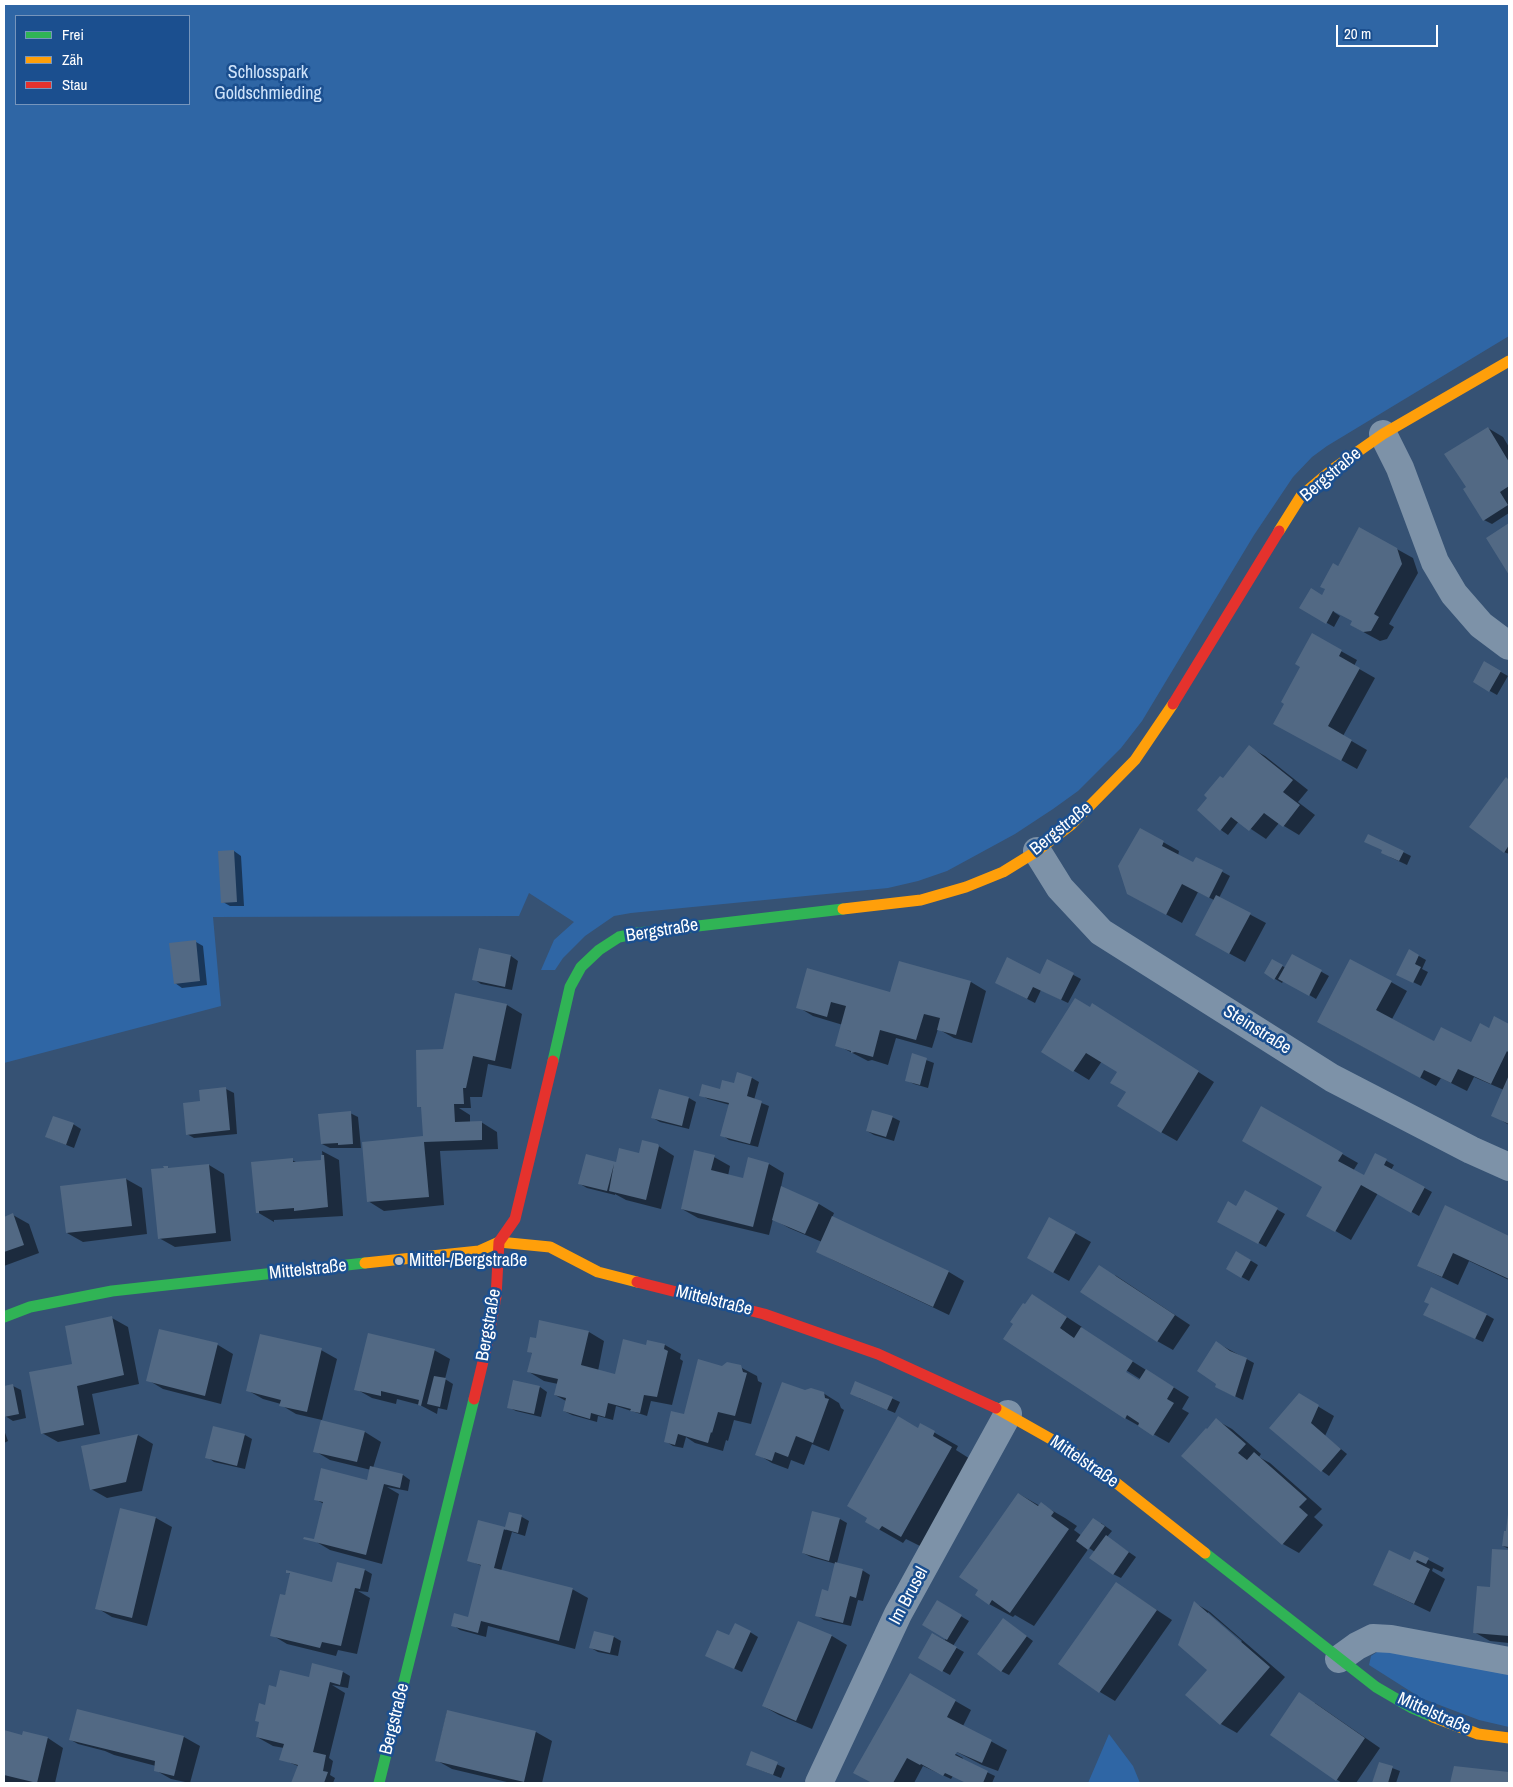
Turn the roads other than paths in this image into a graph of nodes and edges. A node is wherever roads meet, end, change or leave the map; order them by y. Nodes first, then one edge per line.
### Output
1 (1509, 361) edge
2 (1383, 434) junction
3 (1509, 646) edge
4 (1037, 852) junction
5 (1509, 1167) edge
6 (499, 1242) junction
7 (4, 1317) edge
8 (1008, 1414) junction
9 (1339, 1660) junction
10 (1509, 1661) edge
11 (1509, 1738) edge
12 (379, 1783) edge
13 (819, 1783) edge

1 - 2 street, Bergstraße
2 - 3 street
2 - 4 street, Bergstraße
4 - 5 street, Steinstraße
4 - 6 street, Bergstraße
6 - 7 street, Mittelstraße
6 - 8 street, Mittelstraße
6 - 12 street, Bergstraße
8 - 9 street, Mittelstraße
8 - 13 street, Im Brusel
9 - 10 street
9 - 11 street, Mittelstraße

